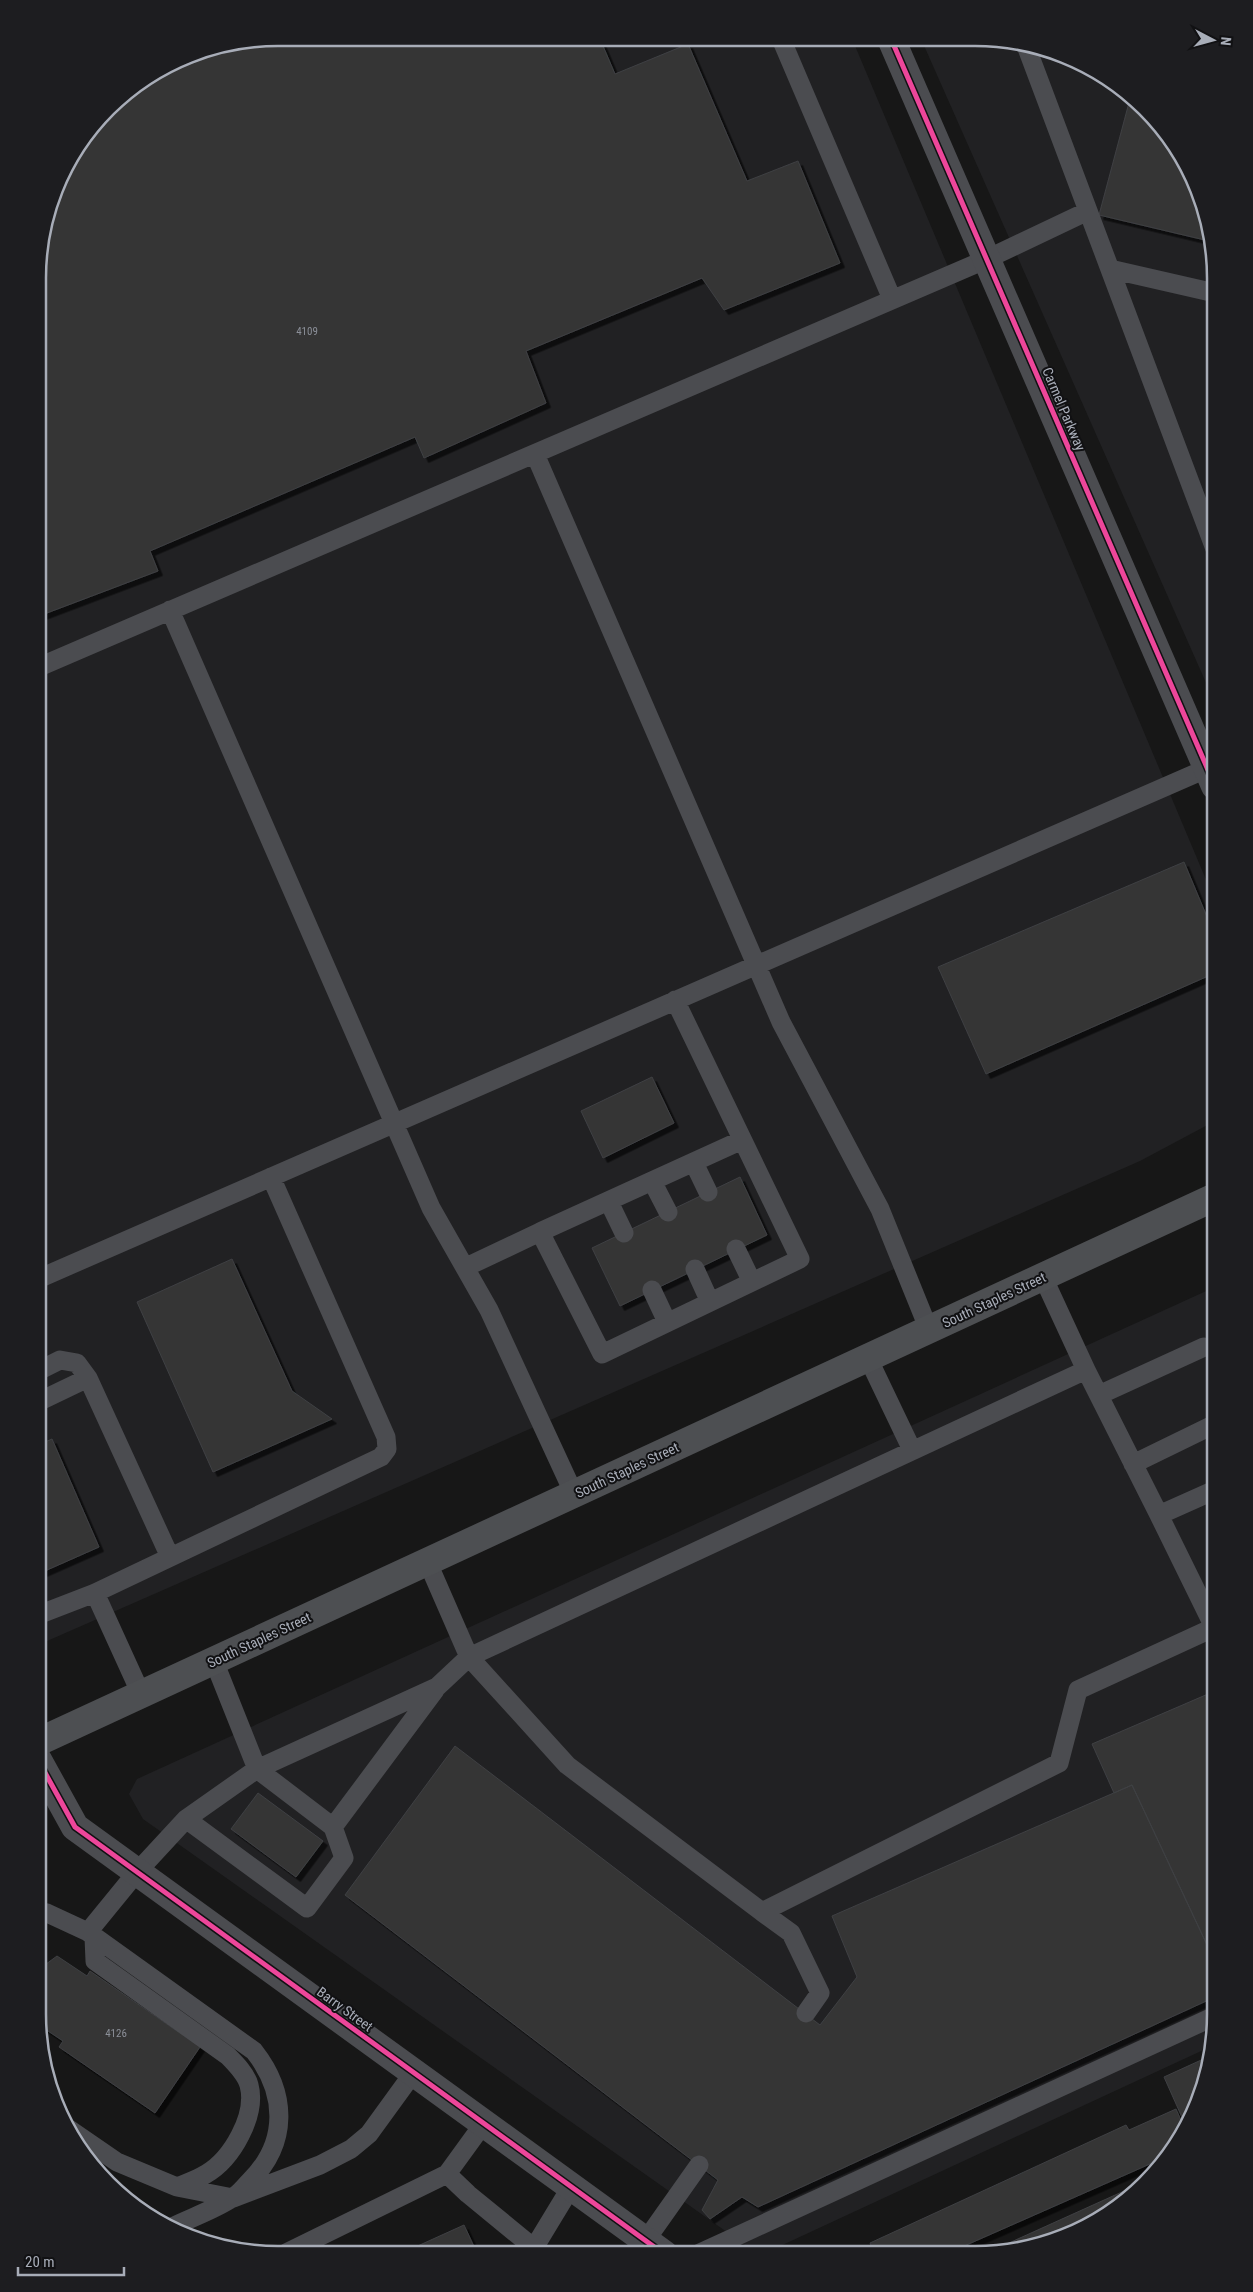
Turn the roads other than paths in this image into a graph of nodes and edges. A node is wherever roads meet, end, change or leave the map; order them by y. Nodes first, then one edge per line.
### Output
1 (784, 46) edge
2 (894, 46) edge
3 (1029, 53) edge
4 (1088, 211) junction
5 (987, 259) junction
6 (1110, 269) junction
7 (1207, 291) edge
8 (892, 300) junction
9 (535, 454) junction
10 (1207, 509) edge
11 (170, 610) junction
12 (46, 664) edge
13 (1207, 759) edge
14 (1207, 776) edge
15 (756, 965) junction
16 (675, 1000) junction
17 (394, 1124) junction
18 (742, 1140) junction
19 (694, 1163) junction
20 (271, 1177) junction
21 (652, 1181) junction
22 (708, 1192) dead end
23 (1207, 1201) edge
24 (609, 1202) junction
25 (668, 1212) dead end
26 (540, 1232) junction
27 (624, 1233) dead end
28 (736, 1249) dead end
29 (466, 1267) junction
30 (695, 1269) dead end
31 (46, 1275) edge
32 (1043, 1277) junction
33 (752, 1282) junction
34 (652, 1290) dead end
35 (710, 1302) junction
36 (667, 1322) junction
37 (929, 1330) junction
38 (1204, 1347) dead end
39 (868, 1358) junction
40 (46, 1366) edge
41 (1086, 1370) junction
42 (88, 1378) junction
43 (1099, 1395) junction
44 (46, 1398) edge
45 (1207, 1428) edge
46 (912, 1450) junction
47 (1134, 1464) junction
48 (574, 1494) junction
49 (1207, 1494) edge
50 (1159, 1515) junction
51 (170, 1557) junction
52 (428, 1562) junction
53 (95, 1592) junction
54 (1207, 1611) edge
55 (46, 1613) edge
56 (1207, 1631) edge
57 (469, 1657) junction
58 (214, 1660) junction
59 (437, 1687) junction
60 (141, 1694) junction
61 (46, 1738) edge
62 (257, 1769) junction
63 (46, 1774) edge
64 (186, 1819) junction
65 (333, 1828) junction
66 (137, 1872) junction
67 (762, 1912) junction
68 (46, 1913) edge
69 (91, 1934) junction
70 (806, 2013) dead end
71 (1207, 2020) edge
72 (414, 2072) junction
73 (484, 2124) junction
74 (81, 2136) edge
75 (699, 2165) dead end
76 (447, 2174) junction
77 (571, 2186) junction
78 (177, 2187) junction
79 (233, 2198) junction
80 (179, 2223) edge
81 (298, 2246) edge
82 (530, 2246) edge
83 (537, 2246) edge
84 (654, 2246) edge
85 (656, 2246) edge
86 (715, 2246) edge

1 - 8 lane
2 - 5 street, Carmel Parkway
3 - 4 lane
4 - 5 lane
4 - 6 lane
5 - 8 lane
5 - 13 street, Carmel Parkway
6 - 7 lane
6 - 10 lane
8 - 9 lane
9 - 11 lane
9 - 15 lane
11 - 12 lane
11 - 17 lane
14 - 15 lane
15 - 16 lane
15 - 37 lane
16 - 17 lane
16 - 18 lane
17 - 20 lane
17 - 29 lane
18 - 19 lane
18 - 33 lane
19 - 21 lane
19 - 22 lane
20 - 31 lane
20 - 51 lane
21 - 24 lane
21 - 25 lane
23 - 32 main road, South Staples Street
24 - 26 lane
24 - 27 lane
26 - 29 lane
26 - 36 lane
28 - 33 lane
29 - 48 lane
30 - 35 lane
32 - 37 main road, South Staples Street
32 - 41 lane
33 - 35 lane
34 - 36 lane
35 - 36 lane
37 - 39 main road, South Staples Street
38 - 43 lane
39 - 46 lane
39 - 48 main road, South Staples Street
40 - 42 lane
41 - 43 lane
41 - 46 lane
42 - 44 lane
42 - 51 lane
43 - 47 lane
45 - 47 lane
46 - 57 lane
47 - 50 lane
48 - 52 main road, South Staples Street
49 - 50 lane
50 - 54 lane
51 - 53 lane
52 - 57 lane
52 - 58 main road, South Staples Street
53 - 55 lane
53 - 60 lane
56 - 67 lane
57 - 59 lane
57 - 67 lane
58 - 60 main road, South Staples Street
58 - 62 lane
59 - 62 lane
59 - 65 lane
60 - 61 main road, South Staples Street
62 - 64 lane
62 - 65 lane
63 - 66 street, Barry Street
64 - 65 lane
64 - 66 lane
66 - 69 lane
66 - 72 street, Barry Street
67 - 70 lane
68 - 69 lane
69 - 78 lane
69 - 79 lane
71 - 86 lane
72 - 73 street, Barry Street
72 - 79 lane
73 - 76 lane
73 - 77 street, Barry Street
74 - 78 lane
75 - 85 lane
76 - 81 lane
76 - 82 lane
77 - 83 lane
77 - 84 street, Barry Street
78 - 79 lane
79 - 80 lane

